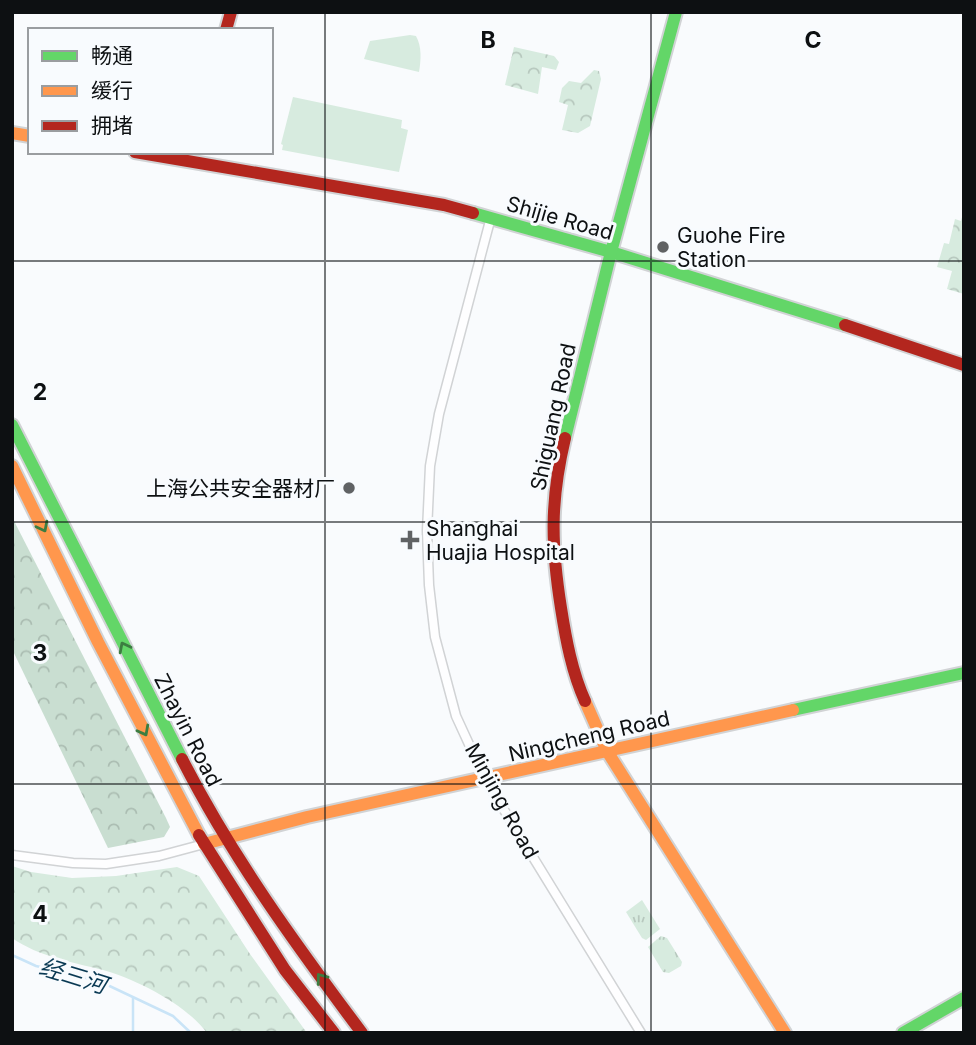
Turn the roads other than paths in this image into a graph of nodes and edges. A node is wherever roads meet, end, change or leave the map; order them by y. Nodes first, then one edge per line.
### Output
1 (676, 12) edge
2 (159, 154) edge
3 (194, 157) edge
4 (491, 217) junction
5 (611, 252) junction
6 (964, 365) edge
7 (12, 425) edge
8 (12, 467) edge
9 (964, 673) edge
10 (607, 751) junction
11 (189, 775) junction
12 (485, 779) junction
13 (176, 792) junction
14 (224, 838) junction
15 (204, 844) junction
16 (12, 855) edge
17 (266, 898) junction
18 (247, 911) junction
19 (964, 998) edge
20 (334, 1033) edge
21 (362, 1033) edge
22 (641, 1033) edge
23 (785, 1033) edge
24 (903, 1033) edge

1 - 5 street, Shiguang Road
2 - 3 street, Shijie Road
3 - 4 street, Shijie Road
4 - 5 street, Shijie Road
4 - 12 street, Minjing Road
5 - 6 street, Shijie Road
5 - 10 street, Shiguang Road
11 -> 7 street, Zhayin Road
8 -> 13 street, Zhayin Road
9 - 10 street, Ningcheng Road
10 - 12 street, Ningcheng Road
10 - 23 street, Shiguang Road
11 - 13 street
11 - 14 street, Zhayin Road
12 - 14 street, Ningcheng Road
12 - 22 street, Minjing Road
13 - 15 street, Zhayin Road
14 - 15 street, Ningcheng Road
14 - 17 street, Zhayin Road
15 - 16 street
15 - 18 street, Zhayin Road
17 - 18 street
21 -> 17 street, Zhayin Road
18 - 20 street, Zhayin Road
19 - 24 street

